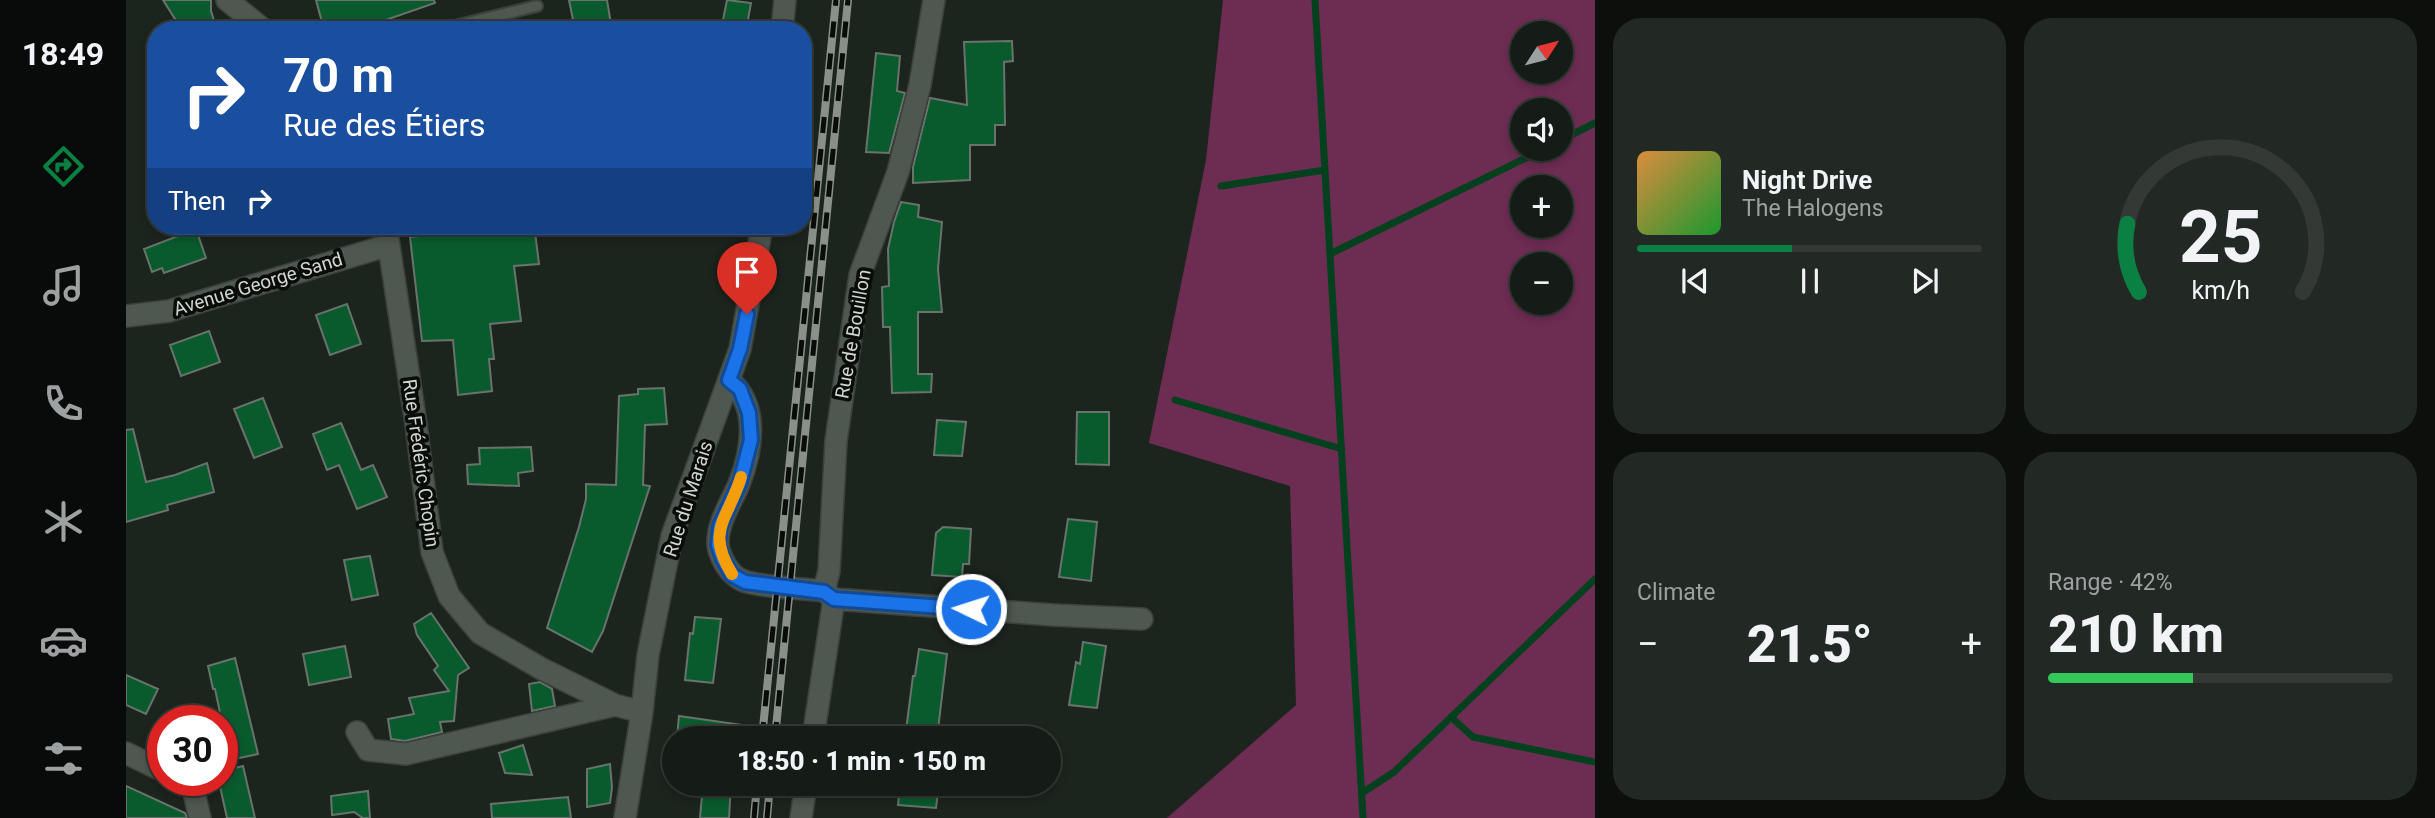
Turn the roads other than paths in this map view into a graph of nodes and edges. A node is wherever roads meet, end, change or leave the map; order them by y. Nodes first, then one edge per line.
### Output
1 (227, 0) edge
2 (785, 0) edge
3 (934, 0) edge
4 (537, 6) dead end
5 (253, 21) edge
6 (475, 21) edge
7 (783, 21) edge
8 (387, 235) edge
9 (760, 235) edge
10 (126, 316) edge
11 (729, 380) junction
12 (829, 595) junction
13 (1142, 619) dead end
14 (615, 705) junction
15 (642, 712) junction
16 (814, 726) edge
17 (357, 732) dead end
18 (126, 753) edge
19 (147, 763) edge
20 (195, 796) edge
21 (804, 796) edge
22 (200, 818) edge
23 (625, 818) edge
24 (801, 818) edge

1 - 5 street
2 - 7 street
3 - 12 street, Rue de Bouillon
4 - 6 lane
8 - 10 street, Avenue George Sand
8 - 14 street, Rue Frédéric Chopin
9 - 11 street, Rue du Marais
11 - 12 street
11 - 15 street, Rue du Marais
12 - 13 street
12 - 16 street, Rue de Bouillon
14 - 15 street, Rue Frédéric Chopin
14 - 17 street
15 - 23 street, Rue du Marais
18 - 19 street
20 - 22 street
21 - 24 street

